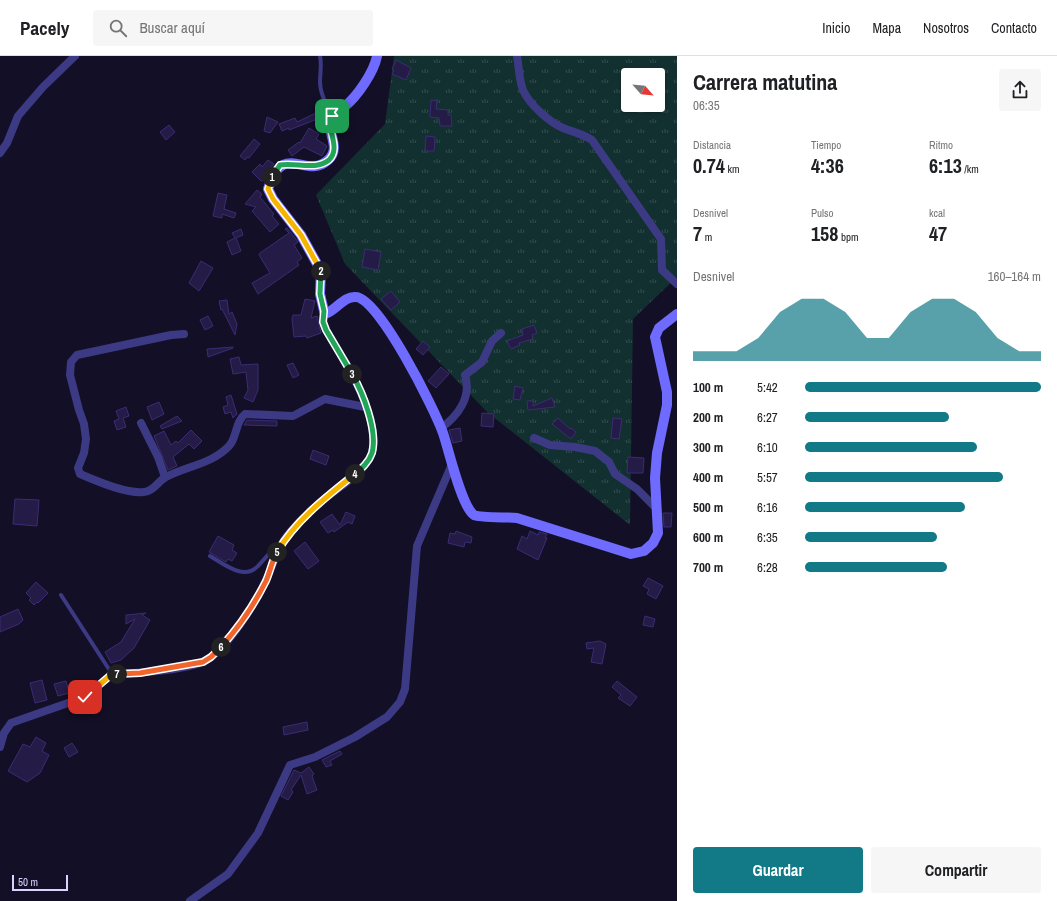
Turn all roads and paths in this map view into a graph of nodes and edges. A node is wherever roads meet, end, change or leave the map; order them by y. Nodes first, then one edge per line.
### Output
1 (75, 56) edge
2 (320, 56) edge
3 (377, 56) edge
4 (517, 56) edge
5 (332, 116) junction
6 (0, 153) edge
7 (677, 284) edge
8 (324, 311) junction
9 (677, 314) edge
10 (501, 333) dead end
11 (184, 334) dead end
12 (365, 407) junction
13 (141, 423) dead end
14 (441, 428) junction
15 (534, 438) dead end
16 (452, 464) junction
17 (165, 477) junction
18 (657, 509) junction
19 (282, 544) junction
20 (210, 556) dead end
21 (61, 595) dead end
22 (112, 674) junction
23 (0, 747) edge
24 (190, 901) edge

1 - 6 street
2 - 5 lane
3 - 5 street
4 - 7 street
5 - 8 street
8 - 12 street
8 - 14 street
9 - 18 street
10 - 14 street
11 - 17 street
12 - 17 street
12 - 19 street
13 - 17 street
14 - 16 street
15 - 18 street
16 - 18 street
16 - 24 street
19 - 20 lane
19 - 22 street
21 - 22 lane
22 - 23 street

